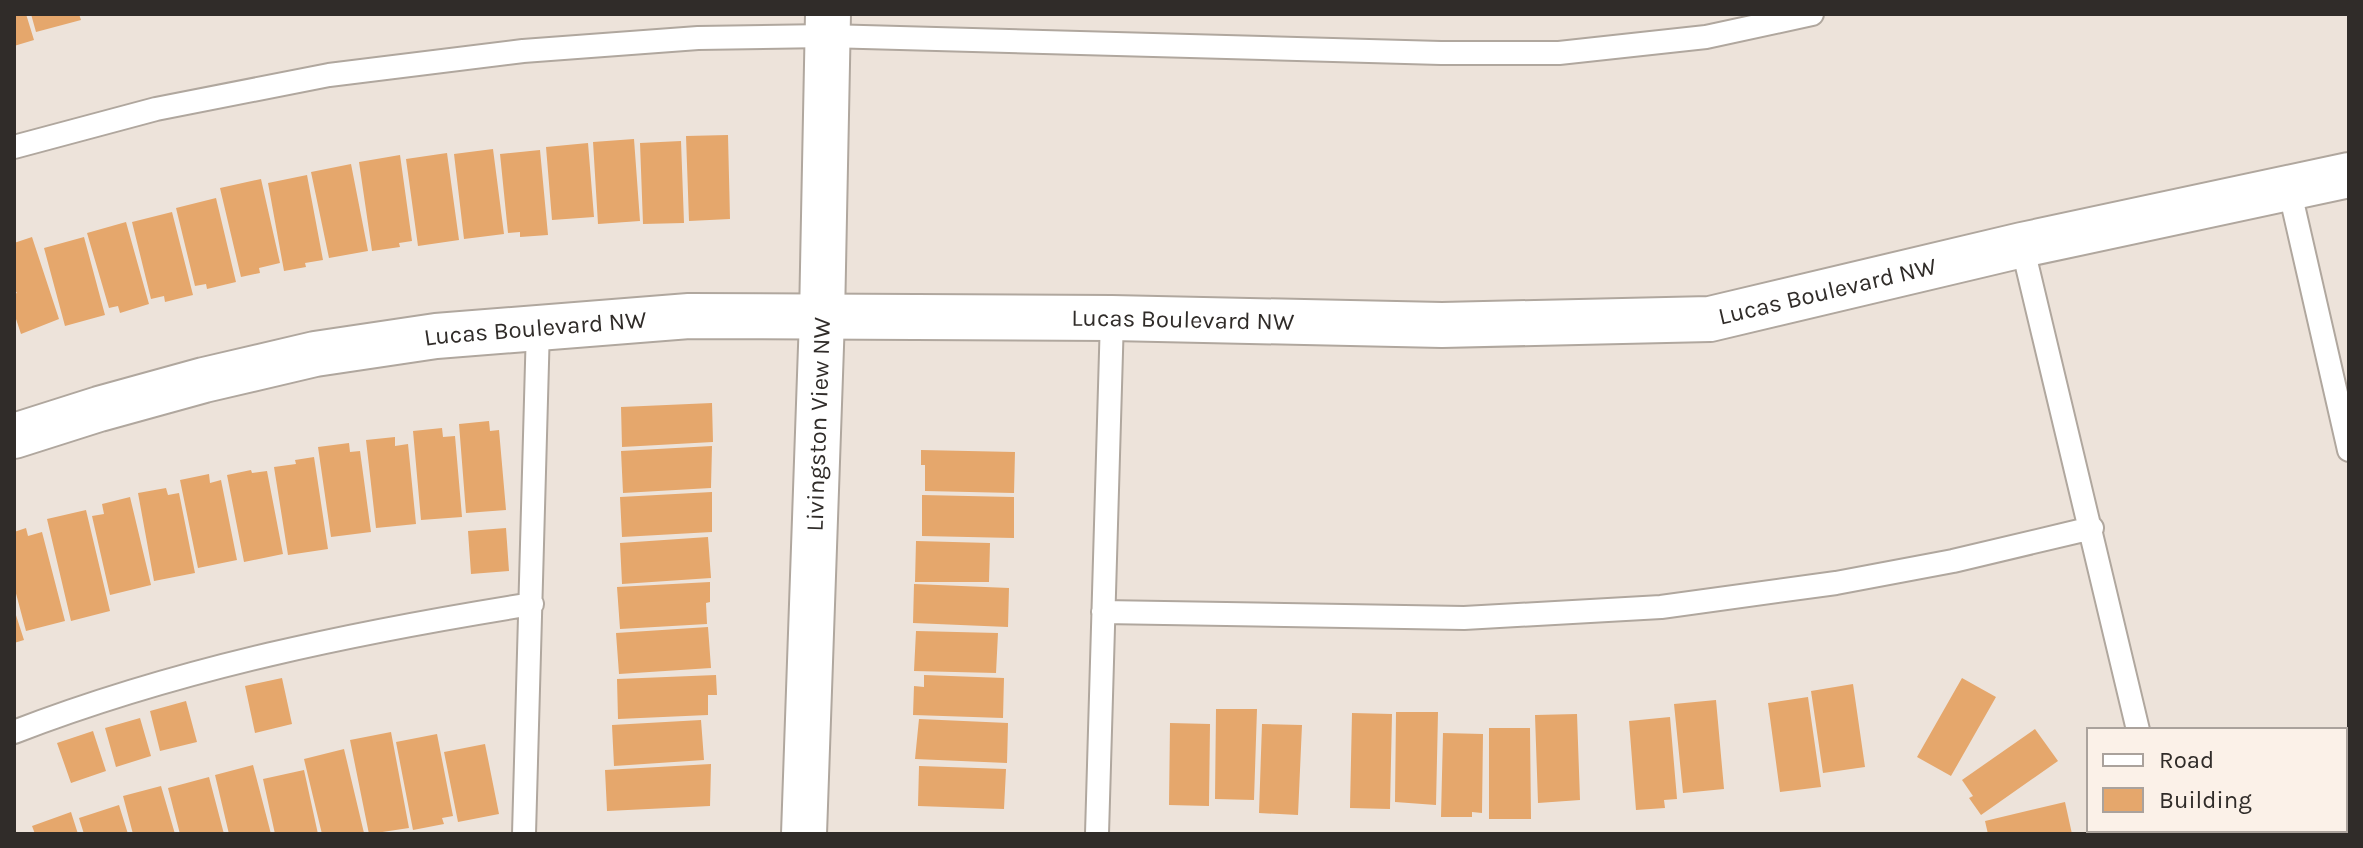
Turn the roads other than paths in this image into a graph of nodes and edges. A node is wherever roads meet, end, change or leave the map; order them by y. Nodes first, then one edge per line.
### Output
1 (1812, 14) edge
2 (827, 25) edge
3 (14, 147) edge
4 (2349, 175) edge
5 (2289, 188) junction
6 (2022, 245) junction
7 (822, 318) junction
8 (1112, 318) junction
9 (538, 327) junction
10 (14, 436) edge
11 (2349, 450) edge
12 (2092, 528) junction
13 (532, 604) junction
14 (1103, 612) junction
15 (2138, 728) edge
16 (14, 732) edge
17 (524, 834) edge
18 (804, 834) edge
19 (1097, 834) edge

1 - 2 lane
2 - 3 lane
2 - 7 street, Livingston View NW
4 - 5 street, Lucas Boulevard NW
5 - 6 street, Lucas Boulevard NW
5 - 11 lane
6 - 8 street, Lucas Boulevard NW
6 - 12 lane
7 - 8 street, Lucas Boulevard NW
7 - 9 street, Lucas Boulevard NW
7 - 18 street, Livingston View NW
8 - 14 lane
9 - 10 street, Lucas Boulevard NW
9 - 13 lane
12 - 14 lane
12 - 15 lane
13 - 16 lane
13 - 17 lane
14 - 19 lane

